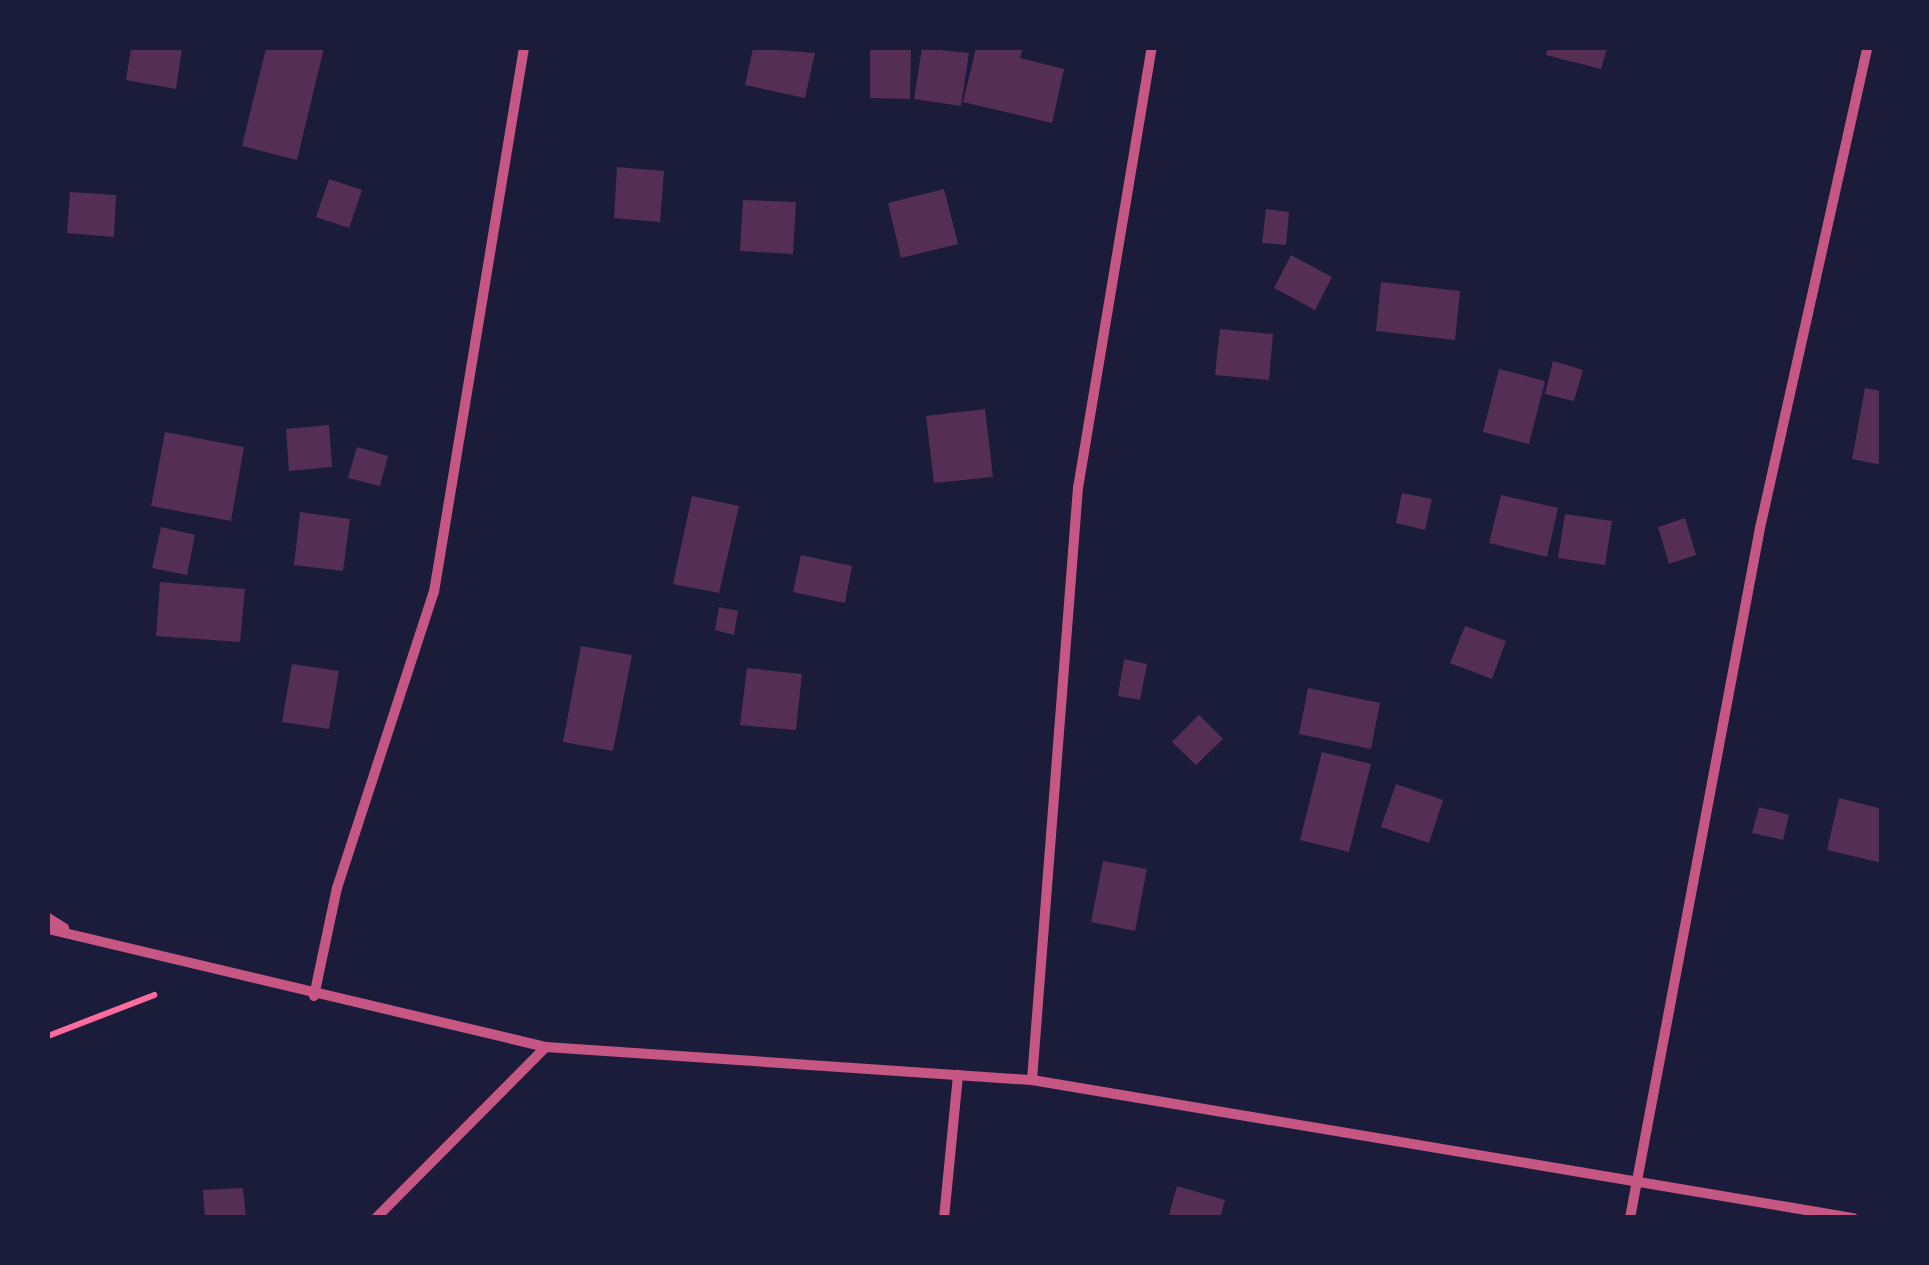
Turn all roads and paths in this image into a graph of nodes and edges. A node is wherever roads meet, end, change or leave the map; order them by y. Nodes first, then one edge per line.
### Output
1 (524, 48) edge
2 (1152, 48) edge
3 (1866, 48) edge
4 (48, 918) edge
5 (65, 928) junction
6 (48, 929) edge
7 (216, 971) junction
8 (314, 996) junction
9 (48, 1036) edge
10 (546, 1048) junction
11 (958, 1075) junction
12 (1032, 1080) junction
13 (1640, 1178) junction
14 (376, 1218) edge
15 (944, 1218) edge
16 (1630, 1218) edge
17 (1853, 1218) edge

1 - 8 street
2 - 12 street
3 - 13 street
4 - 5 street
5 - 6 street
5 - 7 street
7 - 8 street
7 - 9 path
8 - 10 street
10 - 11 street
10 - 14 street
11 - 12 street
11 - 15 street
12 - 13 street
13 - 16 street
13 - 17 street

